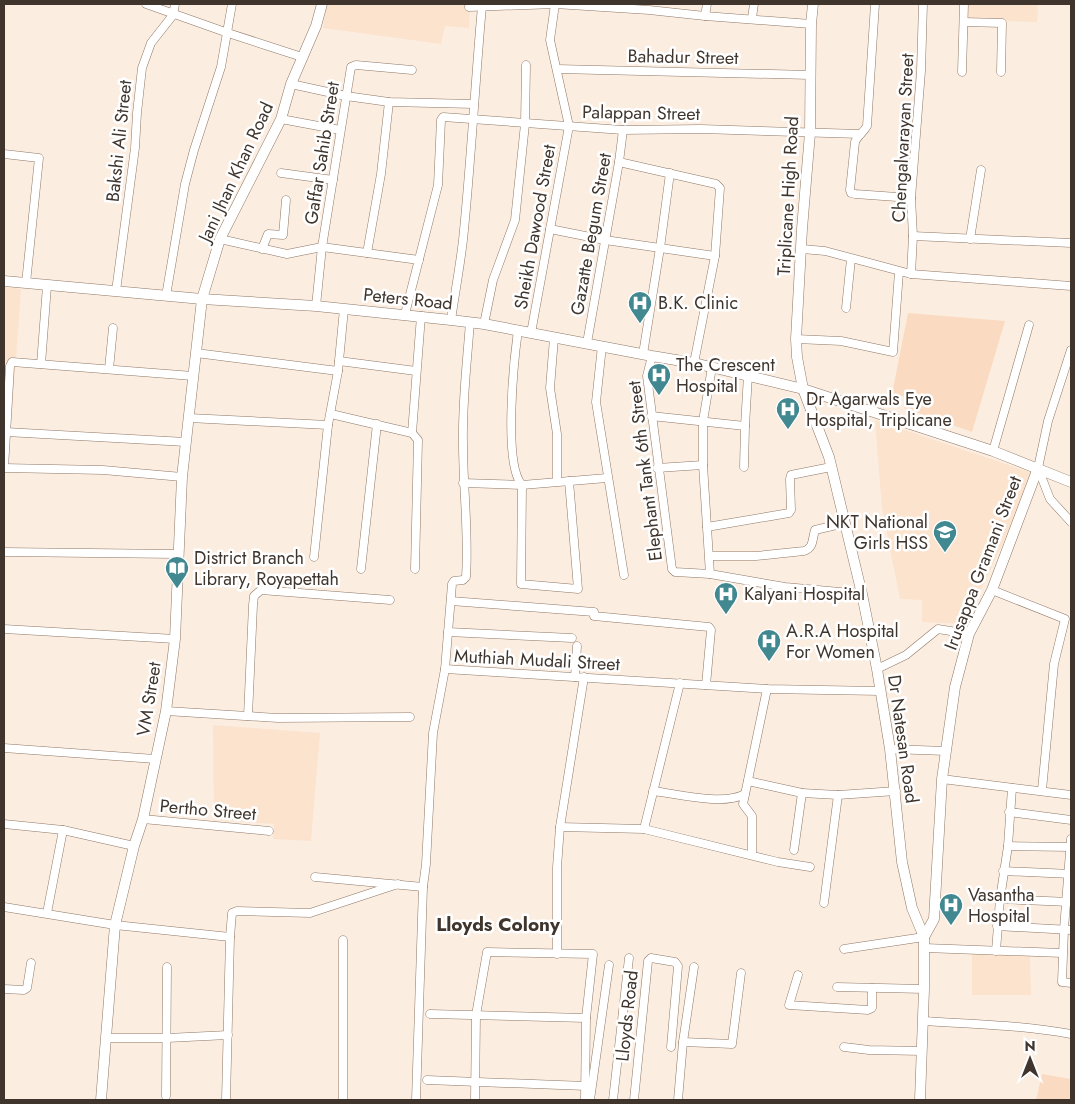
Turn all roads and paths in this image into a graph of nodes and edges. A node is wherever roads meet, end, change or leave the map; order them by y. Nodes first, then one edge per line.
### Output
1 (146, 4) edge
2 (175, 4) edge
3 (232, 4) edge
4 (322, 4) edge
5 (470, 4) edge
6 (555, 4) edge
7 (707, 4) edge
8 (754, 4) edge
9 (812, 4) edge
10 (875, 4) edge
11 (923, 4) edge
12 (964, 4) edge
13 (482, 6) junction
14 (649, 7) edge
15 (173, 15) junction
16 (705, 16) junction
17 (752, 18) junction
18 (964, 22) junction
19 (811, 24) junction
20 (228, 33) junction
21 (302, 57) junction
22 (526, 65) dead end
23 (557, 69) junction
24 (412, 70) dead end
25 (962, 72) dead end
26 (1002, 72) dead end
27 (810, 75) junction
28 (291, 84) junction
29 (346, 96) junction
30 (389, 102) junction
31 (474, 104) junction
32 (281, 119) junction
33 (472, 119) junction
34 (526, 124) junction
35 (568, 126) junction
36 (340, 130) junction
37 (623, 130) junction
38 (810, 133) junction
39 (860, 134) junction
40 (4, 154) edge
41 (619, 162) junction
42 (981, 170) dead end
43 (281, 173) dead end
44 (670, 173) junction
45 (333, 180) junction
46 (911, 198) junction
47 (286, 200) dead end
48 (550, 229) junction
49 (913, 236) junction
50 (220, 239) junction
51 (970, 239) junction
52 (605, 240) junction
53 (1071, 243) edge
54 (322, 247) junction
55 (660, 248) junction
56 (262, 249) junction
57 (802, 249) junction
58 (368, 253) junction
59 (715, 256) junction
60 (851, 259) junction
61 (419, 260) junction
62 (899, 272) junction
63 (912, 274) junction
64 (4, 281) edge
65 (26, 283) junction
66 (47, 286) junction
67 (1071, 286) edge
68 (116, 291) junction
69 (166, 296) junction
70 (202, 299) junction
71 (316, 306) junction
72 (846, 308) dead end
73 (344, 309) junction
74 (405, 314) junction
75 (421, 316) junction
76 (451, 320) junction
77 (470, 322) junction
78 (484, 324) junction
79 (1029, 325) dead end
80 (113, 328) dead end
81 (518, 330) junction
82 (532, 333) junction
83 (554, 338) junction
84 (796, 339) junction
85 (587, 343) junction
86 (602, 346) junction
87 (1071, 351) edge
88 (196, 353) junction
89 (647, 355) junction
90 (339, 361) junction
91 (694, 363) junction
92 (40, 364) junction
93 (712, 367) junction
94 (109, 369) junction
95 (338, 371) junction
96 (416, 371) junction
97 (748, 375) junction
98 (193, 376) junction
99 (803, 389) junction
100 (331, 414) junction
101 (651, 416) junction
102 (189, 418) junction
103 (703, 421) junction
104 (377, 424) junction
105 (328, 426) junction
106 (744, 426) junction
107 (6, 432) junction
108 (412, 433) junction
109 (186, 442) junction
110 (993, 451) junction
111 (703, 465) junction
112 (744, 467) dead end
113 (831, 467) junction
114 (4, 468) edge
115 (657, 468) junction
116 (1038, 468) junction
117 (182, 477) junction
118 (607, 478) junction
119 (557, 481) junction
120 (569, 481) junction
121 (1071, 482) edge
122 (463, 483) junction
123 (522, 485) junction
124 (1071, 522) edge
125 (845, 523) junction
126 (707, 527) junction
127 (4, 552) edge
128 (177, 554) junction
129 (710, 556) junction
130 (314, 557) dead end
131 (361, 568) dead end
132 (415, 569) dead end
133 (710, 574) junction
134 (624, 575) dead end
135 (992, 590) junction
136 (862, 594) junction
137 (390, 600) dead end
138 (451, 601) junction
139 (4, 629) edge
140 (448, 632) junction
141 (969, 634) junction
142 (572, 638) dead end
143 (175, 639) junction
144 (577, 646) dead end
145 (877, 669) junction
146 (445, 670) junction
147 (580, 677) junction
148 (680, 683) junction
149 (706, 685) junction
150 (767, 689) junction
151 (880, 692) junction
152 (166, 711) junction
153 (248, 716) junction
154 (410, 717) dead end
155 (4, 748) edge
156 (890, 749) junction
157 (946, 751) junction
158 (155, 759) junction
159 (942, 779) junction
160 (748, 781) junction
161 (1012, 788) junction
162 (896, 790) junction
163 (1042, 790) junction
164 (653, 791) junction
165 (802, 793) junction
166 (745, 794) junction
167 (838, 795) junction
168 (1071, 795) edge
169 (1009, 812) junction
170 (143, 819) junction
171 (1071, 820) edge
172 (4, 824) edge
173 (560, 827) junction
174 (644, 829) junction
175 (63, 830) junction
176 (269, 831) dead end
177 (1071, 839) edge
178 (134, 846) junction
179 (1008, 846) junction
180 (1071, 846) edge
181 (794, 850) dead end
182 (752, 855) junction
183 (810, 867) dead end
184 (1003, 871) junction
185 (1070, 874) edge
186 (315, 877) dead end
187 (398, 884) junction
188 (423, 886) junction
189 (1000, 899) junction
190 (1069, 902) edge
191 (824, 903) dead end
192 (4, 907) edge
193 (47, 913) junction
194 (115, 925) junction
195 (997, 926) junction
196 (1067, 930) edge
197 (230, 937) junction
198 (924, 937) junction
199 (343, 940) dead end
200 (924, 948) junction
201 (844, 949) dead end
202 (996, 951) junction
203 (557, 954) junction
204 (1062, 954) junction
205 (1071, 957) edge
206 (629, 958) dead end
207 (32, 963) dead end
208 (609, 965) dead end
209 (167, 967) dead end
210 (694, 967) dead end
211 (741, 973) dead end
212 (798, 975) dead end
213 (1071, 983) edge
214 (837, 987) dead end
215 (872, 988) junction
216 (4, 989) edge
217 (924, 989) junction
218 (430, 1014) dead end
219 (476, 1015) junction
220 (586, 1018) junction
221 (923, 1022) junction
222 (1071, 1034) edge
223 (228, 1035) junction
224 (106, 1038) junction
225 (167, 1038) junction
226 (683, 1042) junction
227 (671, 1047) dead end
228 (844, 1047) dead end
229 (922, 1051) junction
230 (427, 1080) dead end
231 (476, 1082) junction
232 (586, 1086) junction
233 (166, 1096) dead end
234 (100, 1100) edge
235 (226, 1100) edge
236 (343, 1100) edge
237 (416, 1100) edge
238 (475, 1100) edge
239 (585, 1100) edge
240 (590, 1100) edge
241 (614, 1100) edge
242 (634, 1100) edge
243 (678, 1100) edge
244 (920, 1100) edge

1 - 15 street
2 - 15 street, Bakshi Ali Street
3 - 20 street
4 - 21 main road, Jani Jhan Khan Road
5 - 13 street
6 - 13 street
6 - 14 street
6 - 23 street
7 - 16 street
8 - 17 street
9 - 19 main road, Triplicane High Road
10 - 39 street
11 - 46 street, Chengalvarayan Street
12 - 18 street
13 - 31 street
14 - 16 street
15 - 20 street
15 - 68 street, Bakshi Ali Street
16 - 17 street
17 - 19 street
18 - 25 street
18 - 26 street
19 - 27 main road, Triplicane High Road
20 - 21 street
20 - 69 street
21 - 28 main road, Jani Jhan Khan Road
22 - 34 street
23 - 27 street, Bahadur Street
23 - 35 street
24 - 29 street, Gaffar Sahib Street
27 - 38 main road, Triplicane High Road
28 - 29 street
28 - 32 main road, Jani Jhan Khan Road
29 - 30 street
29 - 36 street, Gaffar Sahib Street
30 - 31 street
30 - 58 street
31 - 33 street
32 - 36 street
32 - 50 main road, Jani Jhan Khan Road
33 - 34 street, Palappan Street
33 - 61 street, Palappan Street
33 - 76 street
34 - 35 street, Palappan Street
34 - 78 street
35 - 37 street, Palappan Street
35 - 48 street, Sheikh Dawood Street
36 - 45 street, Gaffar Sahib Street
37 - 38 street, Palappan Street
37 - 41 street, Gazatte Begum Street
38 - 39 street, Palappan Street
38 - 57 main road, Triplicane High Road
39 - 46 street
40 - 65 street
41 - 44 street
41 - 52 street, Gazatte Begum Street
42 - 51 street
43 - 45 street
44 - 55 street, Elephant Tank 6th Street
44 - 59 street
45 - 54 street, Gaffar Sahib Street
46 - 49 street, Chengalvarayan Street
47 - 56 street
48 - 52 street
48 - 82 street, Sheikh Dawood Street
49 - 51 street
49 - 63 street, Chengalvarayan Street
50 - 56 street
50 - 70 main road, Jani Jhan Khan Road
51 - 53 street
52 - 55 street
52 - 85 street, Gazatte Begum Street
54 - 56 street
54 - 58 street
54 - 71 street, Gaffar Sahib Street
55 - 59 street
55 - 89 street, Elephant Tank 6th Street
57 - 60 street
57 - 84 main road, Triplicane High Road
58 - 61 street
59 - 91 street
60 - 62 street
60 - 72 street
61 - 74 street
62 - 63 street
62 - 84 street
63 - 67 street
64 - 65 main road, Peters Road
65 - 66 main road, Peters Road
66 - 68 main road, Peters Road
66 - 92 street
68 - 69 main road, Peters Road
69 - 70 main road, Peters Road
70 - 71 main road, Peters Road
70 - 88 main road, VM Street
71 - 73 main road, Peters Road
73 - 74 main road, Peters Road
73 - 90 street
74 - 75 main road, Peters Road
75 - 76 main road, Peters Road
75 - 96 street
76 - 77 main road, Peters Road
77 - 78 main road, Peters Road
77 - 122 street
78 - 81 main road, Peters Road
79 - 110 street
80 - 94 street
81 - 82 main road, Peters Road
81 - 123 street
82 - 83 main road, Peters Road
83 - 85 main road, Peters Road
83 - 119 street
84 - 99 main road, Triplicane High Road
85 - 86 main road, Peters Road
86 - 89 main road, Peters Road
86 - 118 street
87 - 116 street
88 - 95 street
88 - 98 main road, VM Street
89 - 91 main road, Peters Road
89 - 101 street, Elephant Tank 6th Street
90 - 95 street
90 - 96 street
91 - 93 main road, Peters Road
92 - 94 street
92 - 107 street
93 - 97 main road, Peters Road
93 - 103 street
94 - 98 street
95 - 100 street
96 - 108 street
97 - 99 main road, Peters Road
97 - 106 street
98 - 102 main road, VM Street
99 - 110 main road, Peters Road
99 - 113 main road, Dr Natesan Road
100 - 104 street
100 - 105 street
101 - 103 street
101 - 115 street, Elephant Tank 6th Street
102 - 105 street
102 - 109 main road, VM Street
103 - 106 street
103 - 111 street
104 - 108 street
104 - 131 street
105 - 130 street
106 - 112 street
107 - 109 street
107 - 114 street
108 - 132 street
109 - 117 main road, VM Street
110 - 116 main road, Peters Road
111 - 115 street
111 - 126 street
113 - 125 main road, Dr Natesan Road
113 - 126 street
114 - 117 street
115 - 133 street, Elephant Tank 6th Street
116 - 121 main road, Peters Road
116 - 124 street
116 - 135 main road, Irusappa Gramani Street
117 - 128 main road, VM Street
118 - 120 street
118 - 134 street
119 - 120 street
119 - 123 street
120 - 123 street
122 - 123 street
122 - 138 street
125 - 129 street
125 - 136 main road, Dr Natesan Road
126 - 129 street
127 - 128 street
128 - 143 main road, VM Street
129 - 133 street
133 - 136 street, Elephant Tank 6th Street
135 - 141 main road, Irusappa Gramani Street
135 - 163 street
136 - 145 main road, Dr Natesan Road
137 - 153 street
138 - 140 street
138 - 149 street
139 - 143 street
140 - 142 street
140 - 146 street
141 - 145 street
141 - 157 main road, Irusappa Gramani Street
143 - 152 main road, VM Street
144 - 147 street
145 - 151 main road, Dr Natesan Road
146 - 147 street, Muthiah Mudali Street
146 - 188 street, Muthiah Mudali Street
147 - 148 street, Muthiah Mudali Street
147 - 173 street
148 - 149 street, Muthiah Mudali Street
148 - 164 street
149 - 150 street, Muthiah Mudali Street
150 - 151 street, Muthiah Mudali Street
150 - 160 street
151 - 156 main road, Dr Natesan Road
152 - 153 street
152 - 158 main road, VM Street
153 - 154 street
155 - 158 street
156 - 157 street
156 - 162 main road, Dr Natesan Road
157 - 159 main road, Irusappa Gramani Street
158 - 170 main road, VM Street
159 - 161 street
159 - 198 main road, Irusappa Gramani Street
160 - 165 street
160 - 166 street
161 - 163 street
161 - 169 street
162 - 167 street
162 - 198 main road, Dr Natesan Road
163 - 168 street
164 - 166 street
164 - 174 street
165 - 167 street
165 - 181 street
166 - 182 street
167 - 191 street
169 - 171 street
169 - 179 street
170 - 176 street, Pertho Street
170 - 178 main road, VM Street
172 - 175 street
173 - 174 street
173 - 203 street
174 - 182 street
175 - 178 street
175 - 193 street
177 - 180 street
178 - 194 main road, VM Street
179 - 180 street
179 - 184 street
180 - 185 street
182 - 183 street
184 - 185 street
184 - 189 street
185 - 190 street
186 - 187 street
187 - 188 street
187 - 197 street
188 - 237 street, Muthiah Mudali Street
189 - 190 street
189 - 195 street
190 - 196 street
192 - 193 street
193 - 194 street
194 - 197 street
194 - 224 main road, VM Street
195 - 196 street
195 - 202 street
196 - 204 street
197 - 223 street
198 - 200 main road, Dr Natesan Road
198 - 201 street
199 - 236 street
200 - 202 street
200 - 217 main road, Dr Natesan Road
202 - 204 street
203 - 219 street
203 - 220 street
204 - 205 street
204 - 213 street
206 - 241 street
207 - 216 street
208 - 240 street
209 - 225 street
210 - 226 street
211 - 226 street
212 - 215 street
214 - 215 street
215 - 217 street
217 - 221 main road, Dr Natesan Road
218 - 219 street
219 - 220 street
219 - 231 street
220 - 232 street
221 - 222 street
221 - 229 main road, Dr Natesan Road
223 - 225 street
223 - 235 street
224 - 225 street
224 - 234 main road, VM Street
225 - 233 street
226 - 243 street
227 - 242 street, Lloyds Road
228 - 229 street
229 - 244 main road, Dr Natesan Road
230 - 231 street
231 - 232 street
231 - 238 street
232 - 239 street

